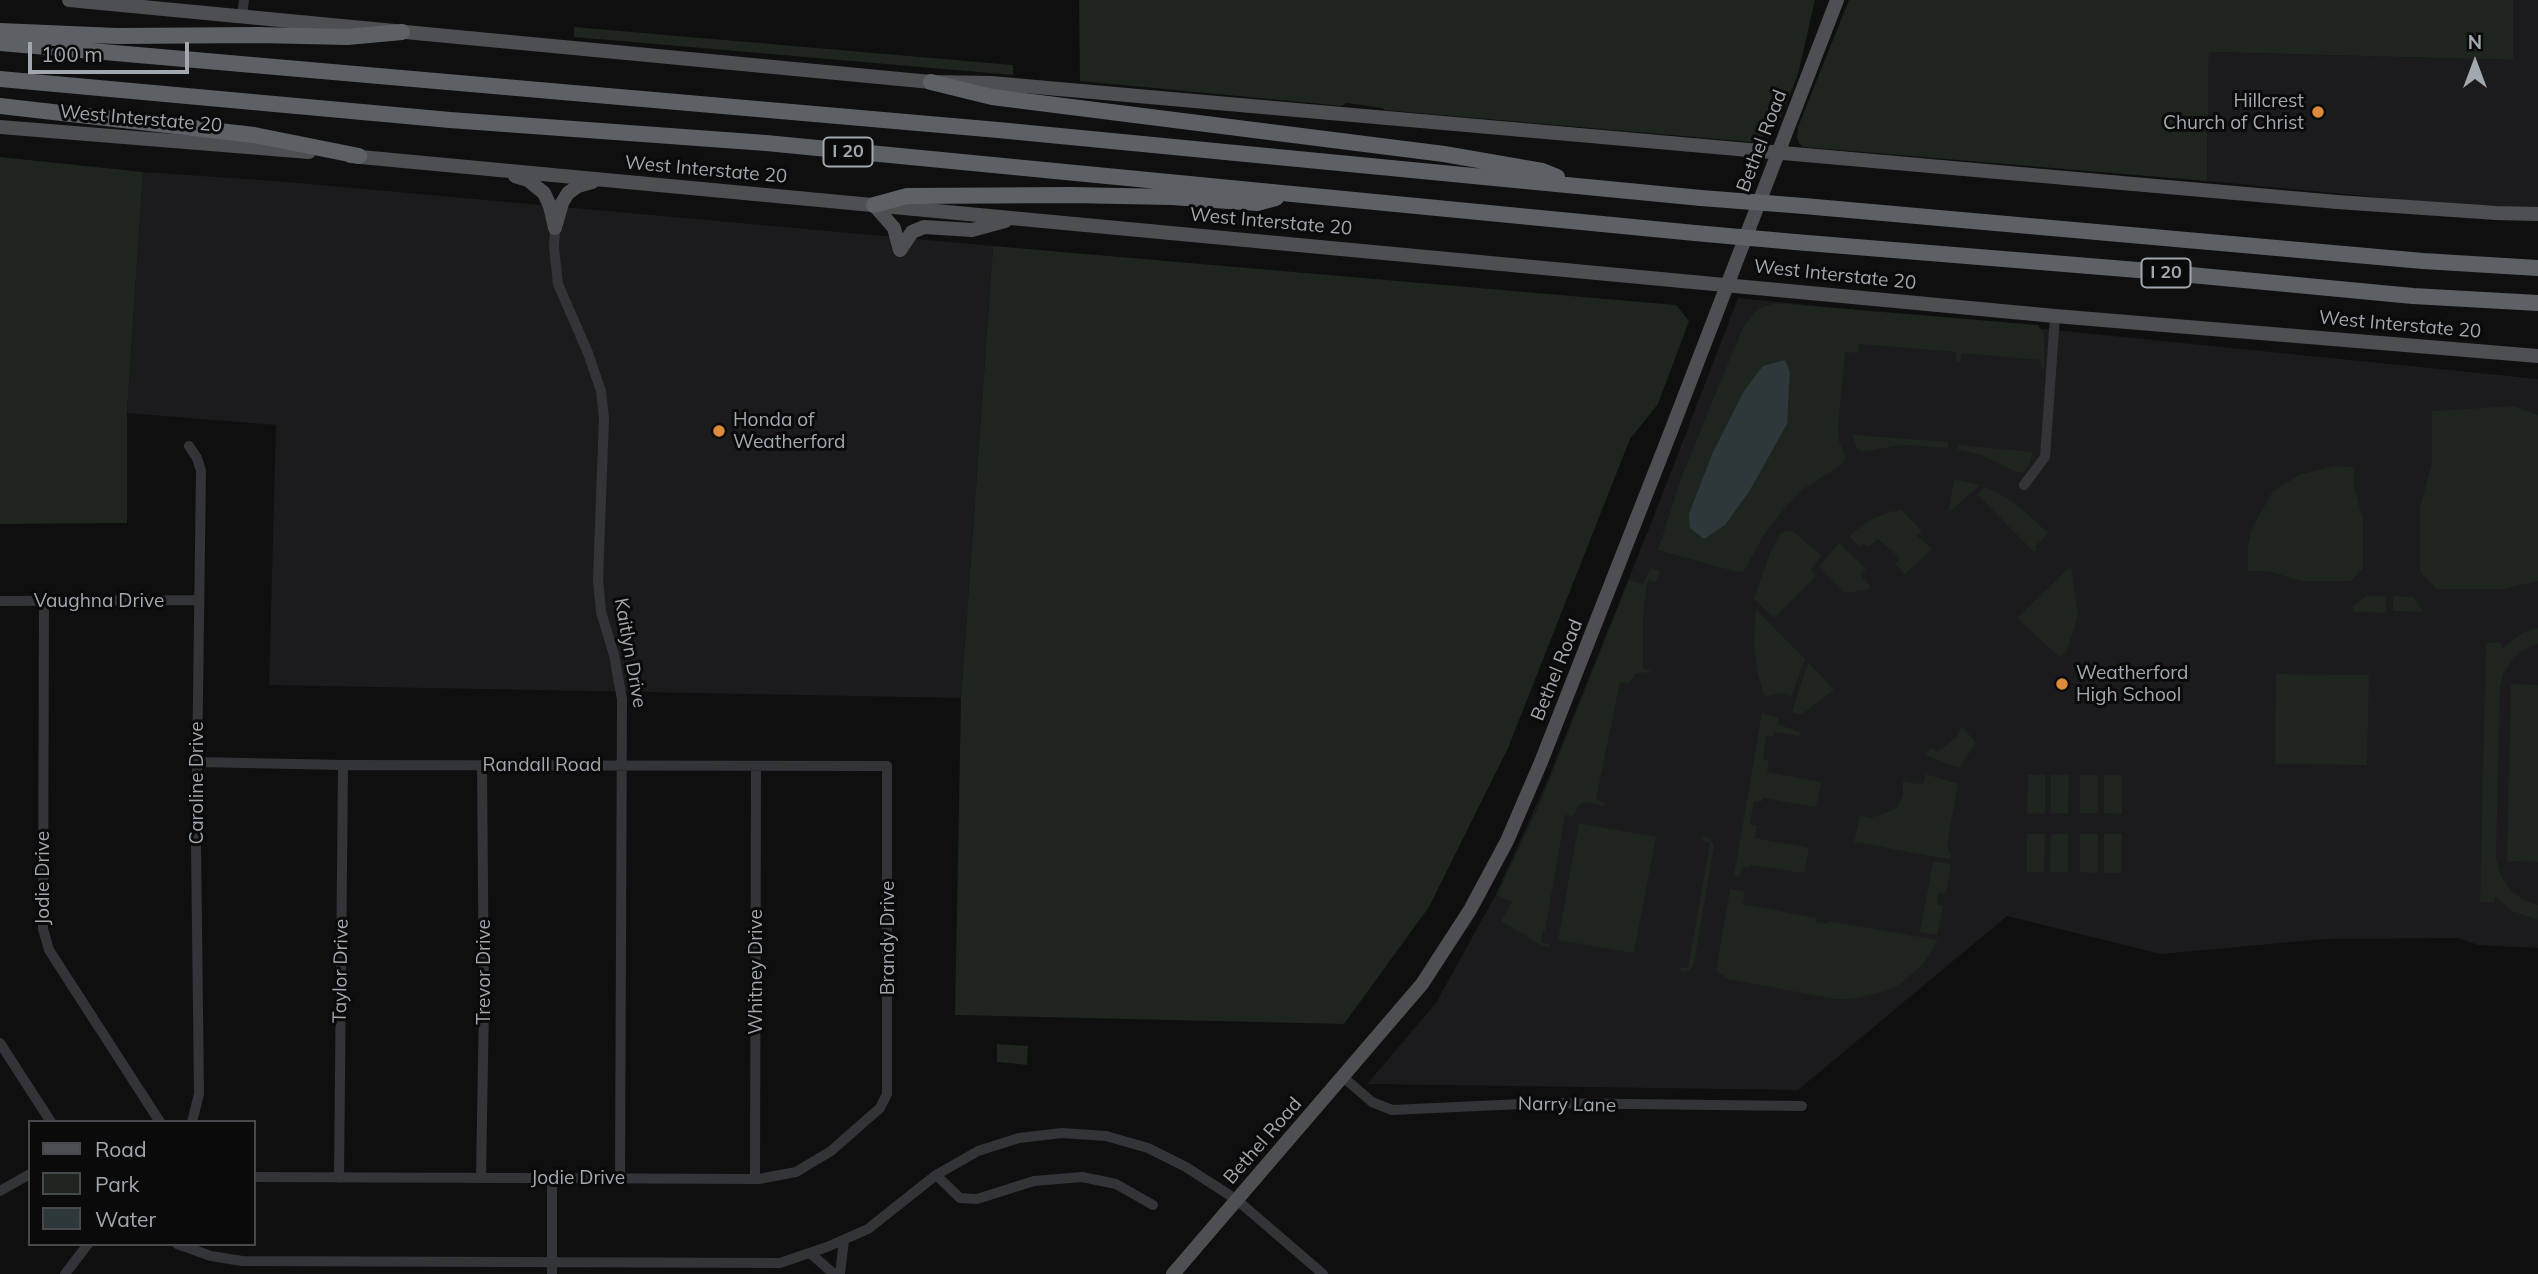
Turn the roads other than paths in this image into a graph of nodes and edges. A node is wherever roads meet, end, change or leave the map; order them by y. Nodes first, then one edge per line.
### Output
1 (69, 0) edge
2 (244, 0) edge
3 (1837, 0) edge
4 (242, 17) junction
5 (0, 31) edge
6 (402, 32) junction
7 (0, 43) edge
8 (0, 79) edge
9 (931, 82) junction
10 (0, 106) edge
11 (0, 127) edge
12 (1777, 152) junction
13 (359, 156) junction
14 (493, 169) junction
15 (613, 180) junction
16 (1576, 185) junction
17 (1291, 195) junction
18 (874, 205) junction
19 (2538, 214) edge
20 (1017, 218) junction
21 (555, 228) junction
22 (2538, 268) edge
23 (1729, 284) junction
24 (2538, 303) edge
25 (2055, 316) junction
26 (2538, 356) edge
27 (190, 446) dead end
28 (2024, 485) dead end
29 (198, 600) junction
30 (0, 601) edge
31 (44, 601) junction
32 (197, 762) junction
33 (343, 765) junction
34 (482, 765) junction
35 (622, 765) junction
36 (756, 766) junction
37 (887, 766) joint
38 (0, 1042) edge
39 (1343, 1077) junction
40 (1802, 1105) dead end
41 (880, 1108) joint
42 (50, 1120) edge
43 (158, 1120) edge
44 (192, 1120) edge
45 (28, 1175) edge
46 (936, 1175) junction
47 (256, 1177) edge
48 (339, 1178) junction
49 (481, 1178) junction
50 (552, 1178) junction
51 (620, 1178) junction
52 (755, 1179) junction
53 (0, 1191) edge
54 (1237, 1200) junction
55 (1153, 1205) dead end
56 (844, 1240) junction
57 (86, 1246) edge
58 (183, 1246) edge
59 (810, 1253) junction
60 (552, 1268) edge
61 (65, 1274) edge
62 (834, 1274) edge
63 (839, 1274) edge
64 (1173, 1274) edge
65 (1323, 1274) edge

1 - 4 main road
2 - 4 street
3 - 12 main road, Bethel Road
4 - 6 main road
5 - 6 highway
6 - 9 main road
7 - 16 highway, I 20
8 - 17 highway, I 20
9 - 12 main road
9 - 16 highway
10 - 13 highway
11 - 13 main road, West Interstate 20
12 - 19 main road
12 - 23 main road, Bethel Road
13 - 14 main road, West Interstate 20
14 - 15 main road, West Interstate 20
14 - 21 main road, Kaitlyn Drive
15 - 18 main road, West Interstate 20
15 - 21 main road, Kaitlyn Drive
16 - 22 highway, I 20, bridge
17 - 18 highway
17 - 24 highway, I 20, bridge
18 - 20 main road, West Interstate 20
18 - 20 main road
20 - 23 main road, West Interstate 20
21 - 35 street, Kaitlyn Drive
23 - 25 main road, West Interstate 20
23 - 39 main road, Bethel Road
25 - 26 main road, West Interstate 20
25 - 28 street
27 - 29 street, Caroline Drive
29 - 31 street, Vaughna Drive
29 - 32 street, Caroline Drive
30 - 31 street, Vaughna Drive
31 - 43 street, Jodie Drive
32 - 33 street, Randall Road
32 - 44 street, Caroline Drive
33 - 34 street, Randall Road
33 - 48 street, Taylor Drive
34 - 35 street, Randall Road
34 - 49 street, Trevor Drive
35 - 36 street, Randall Road
35 - 51 street, Kaitlyn Drive
36 - 37 street, Randall Road
36 - 52 street, Whitney Drive
37 - 41 street, Brandy Drive
38 - 42 street
39 - 40 street, Narry Lane
39 - 54 main road, Bethel Road
41 - 52 street, Jodie Drive
45 - 53 street
46 - 54 street
46 - 55 street
46 - 56 street
47 - 48 street, Jodie Drive
48 - 49 street, Jodie Drive
49 - 50 street, Jodie Drive
50 - 51 street, Jodie Drive
50 - 60 street
51 - 52 street, Jodie Drive
54 - 64 main road, Bethel Road
54 - 65 street
56 - 59 street
56 - 63 street
57 - 61 street
58 - 60 street
59 - 60 street
59 - 62 street

